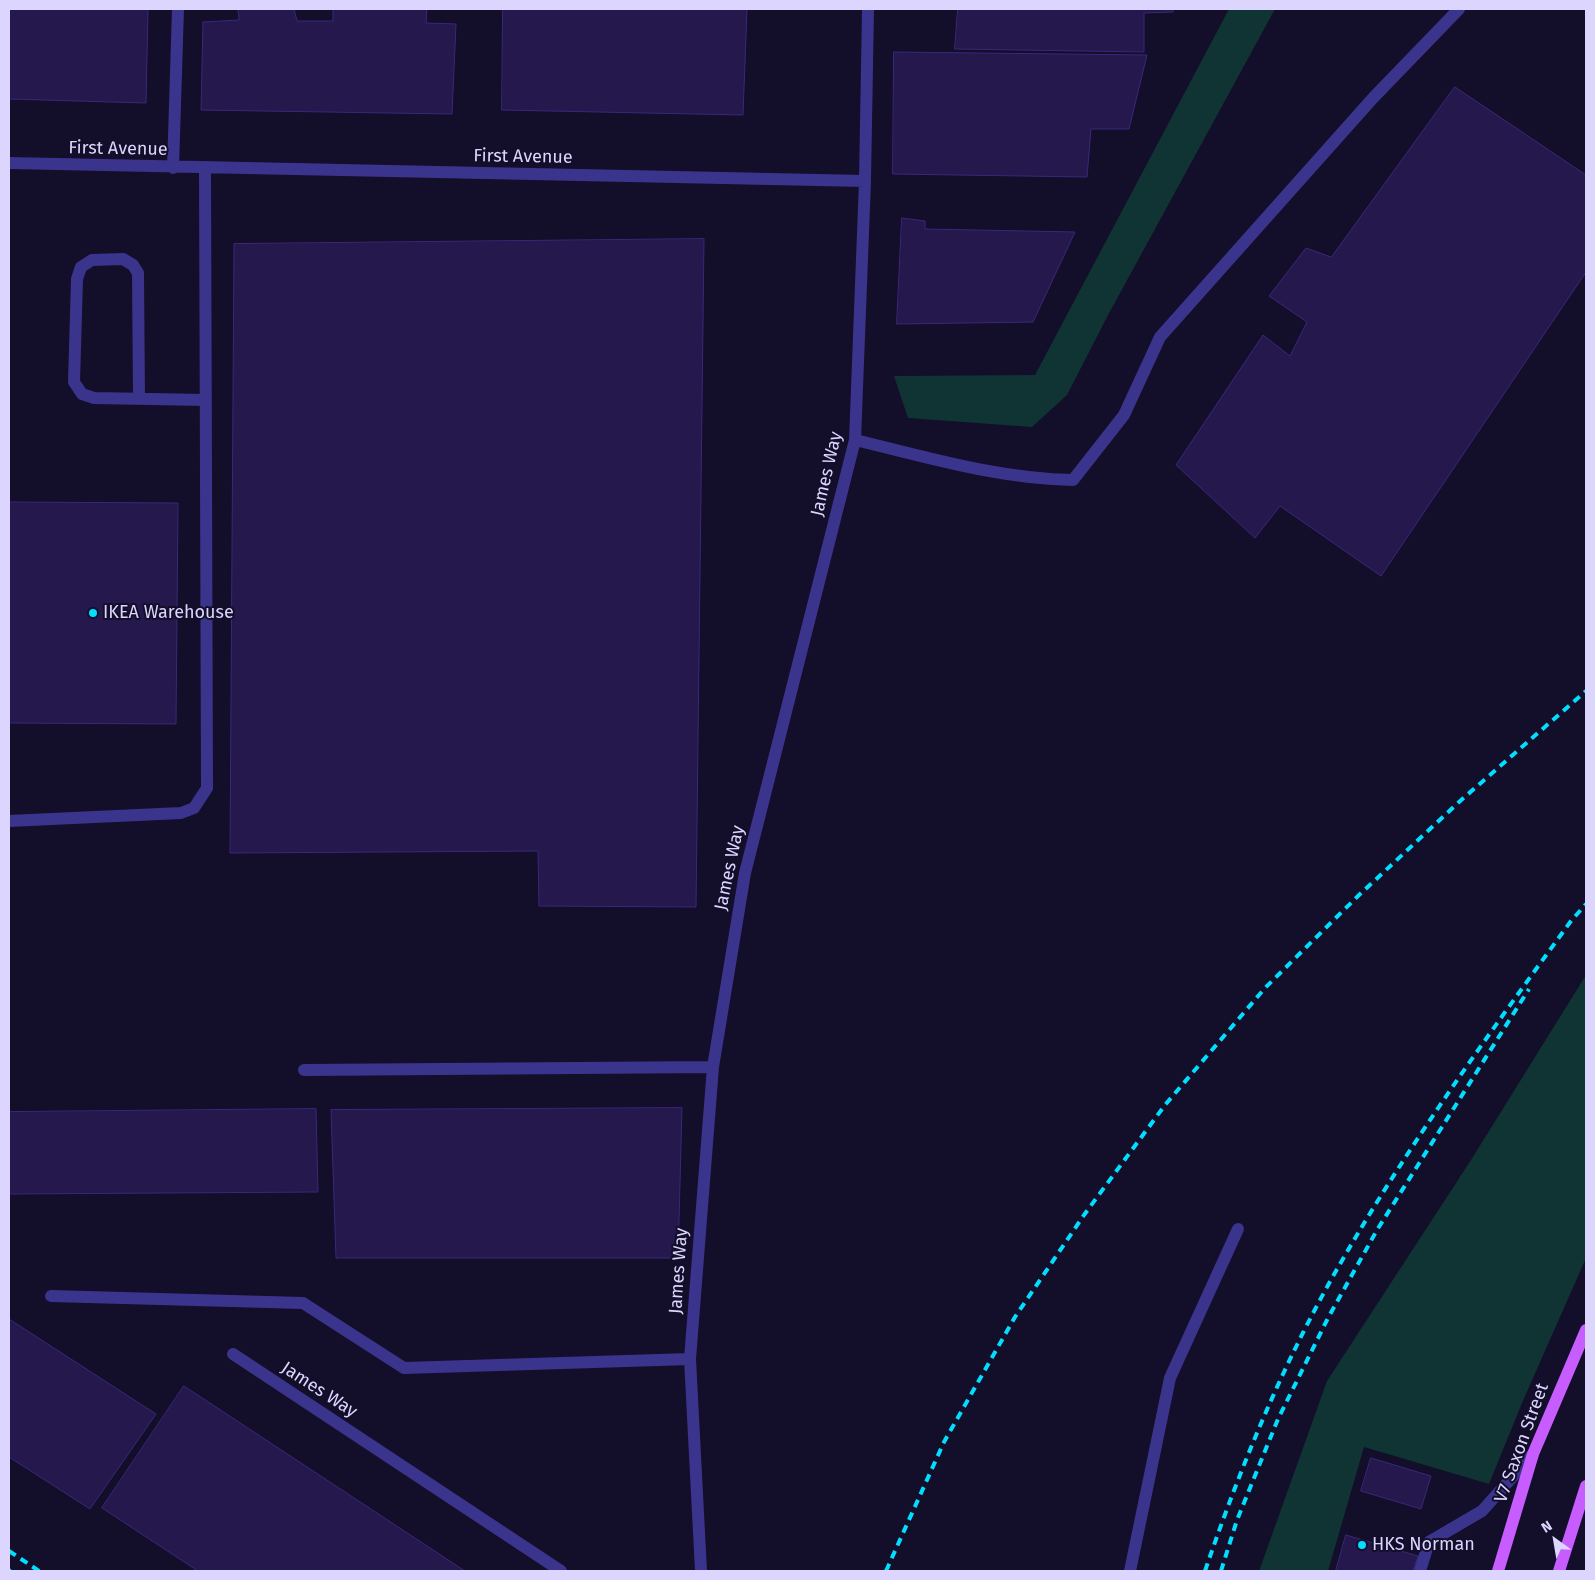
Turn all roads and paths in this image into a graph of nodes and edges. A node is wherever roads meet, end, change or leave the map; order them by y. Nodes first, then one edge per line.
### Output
1 (178, 9) edge
2 (868, 9) edge
3 (1459, 9) edge
4 (9, 163) edge
5 (173, 168) junction
6 (205, 168) junction
7 (865, 181) junction
8 (139, 399) junction
9 (206, 400) junction
10 (855, 440) junction
11 (9, 821) edge
12 (712, 1066) junction
13 (304, 1070) dead end
14 (1238, 1229) dead end
15 (51, 1296) dead end
16 (1586, 1330) edge
17 (233, 1354) dead end
18 (690, 1358) junction
19 (1533, 1454) junction
20 (1586, 1486) edge
21 (561, 1571) edge
22 (701, 1571) edge
23 (1130, 1571) edge
24 (1420, 1571) edge
25 (1498, 1571) edge
26 (1559, 1571) edge

1 - 5 street
2 - 7 street
3 - 10 street
4 - 5 street, First Avenue
5 - 6 street, First Avenue
6 - 7 street, First Avenue
6 - 9 street
7 - 10 street, James Way
8 - 8 street
8 - 9 street
9 - 11 street
10 - 12 street, James Way
12 - 13 street
12 - 18 street, James Way
14 - 23 street
15 - 18 street
16 - 19 main road, V7 Saxon Street
17 - 21 street, James Way
18 - 22 street, James Way
19 - 24 street
19 - 25 main road, V7 Saxon Street
20 - 26 main road

